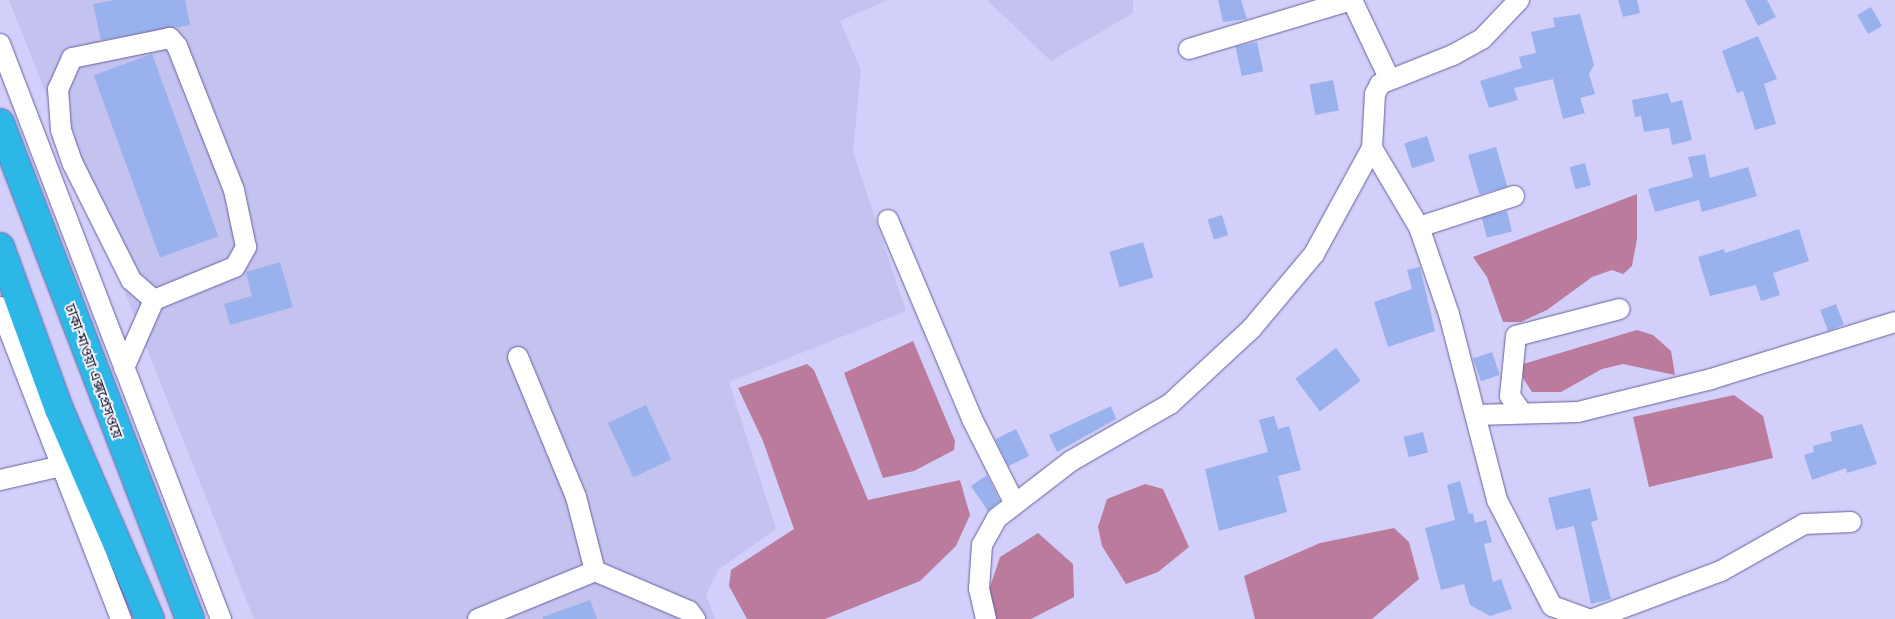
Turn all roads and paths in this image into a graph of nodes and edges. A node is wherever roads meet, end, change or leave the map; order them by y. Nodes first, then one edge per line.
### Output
1 (1351, 0) edge
2 (1519, 0) edge
3 (0, 44) edge
4 (1189, 49) dead end
5 (1388, 78) junction
6 (0, 123) edge
7 (1372, 148) junction
8 (1514, 196) dead end
9 (888, 220) dead end
10 (1420, 226) junction
11 (0, 247) edge
12 (154, 300) junction
13 (0, 307) edge
14 (1620, 309) dead end
15 (1895, 322) edge
16 (518, 358) dead end
17 (124, 368) junction
18 (1522, 413) junction
19 (1476, 415) junction
20 (62, 466) junction
21 (0, 480) edge
22 (1014, 502) junction
23 (1851, 522) dead end
24 (595, 572) junction
25 (121, 619) edge
26 (150, 619) edge
27 (190, 619) edge
28 (222, 619) edge
29 (478, 619) edge
30 (694, 619) edge
31 (986, 619) edge
32 (1587, 619) edge
33 (1593, 619) edge

1 - 4 street
1 - 5 street
2 - 5 street
3 - 17 street
5 - 7 street
6 - 27 highway, ঢাকা-মাওয়া এক্সপ্রেসওয়ে
7 - 10 street
7 - 22 street
8 - 10 street
9 - 22 street
10 - 19 street
11 - 26 highway
12 - 12 street
12 - 17 street
13 - 20 street
14 - 18 street
15 - 18 street
16 - 24 street
17 - 28 street
18 - 19 street
19 - 32 street
20 - 21 street
20 - 25 street
22 - 31 street
23 - 33 street
24 - 29 street
24 - 30 street

